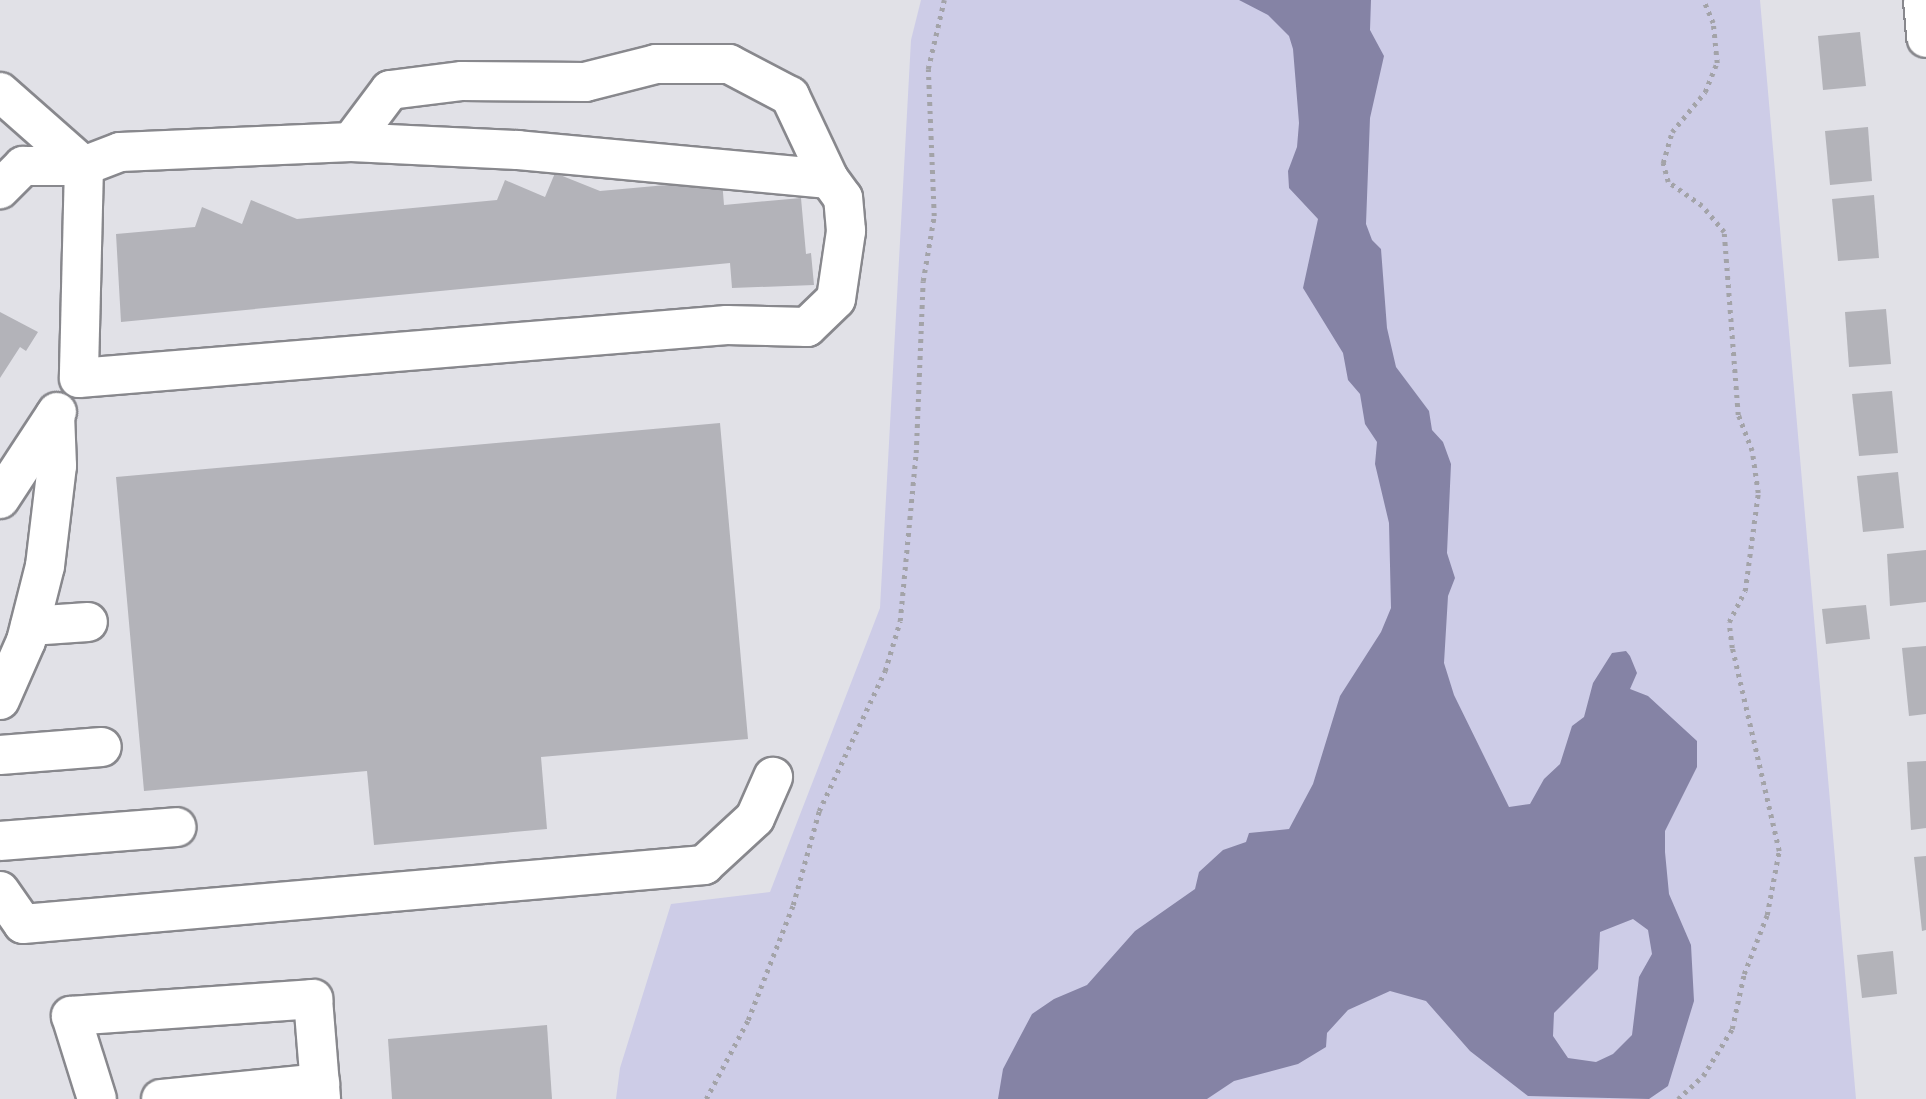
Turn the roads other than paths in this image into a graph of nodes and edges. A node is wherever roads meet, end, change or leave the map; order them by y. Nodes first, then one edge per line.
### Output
1 (1923, 0) edge
2 (1926, 38) edge
3 (0, 92) edge
4 (351, 142) junction
5 (84, 166) junction
6 (8, 169) edge
7 (829, 179) junction
8 (79, 377) junction
9 (55, 415) junction
10 (0, 499) edge
11 (88, 622) dead end
12 (30, 626) junction
13 (0, 700) edge
14 (102, 747) dead end
15 (0, 755) edge
16 (773, 777) dead end
17 (176, 827) dead end
18 (0, 841) edge
19 (0, 891) edge
20 (321, 1091) edge
21 (97, 1099) edge
22 (161, 1099) edge

1 - 2 street
3 - 5 street
4 - 5 street
4 - 7 street
4 - 7 street
5 - 6 street
5 - 8 street
7 - 8 street
8 - 9 street
9 - 10 street
9 - 12 street
11 - 12 street
12 - 13 street
14 - 15 street
16 - 19 street
17 - 18 street
20 - 21 street
20 - 22 street

